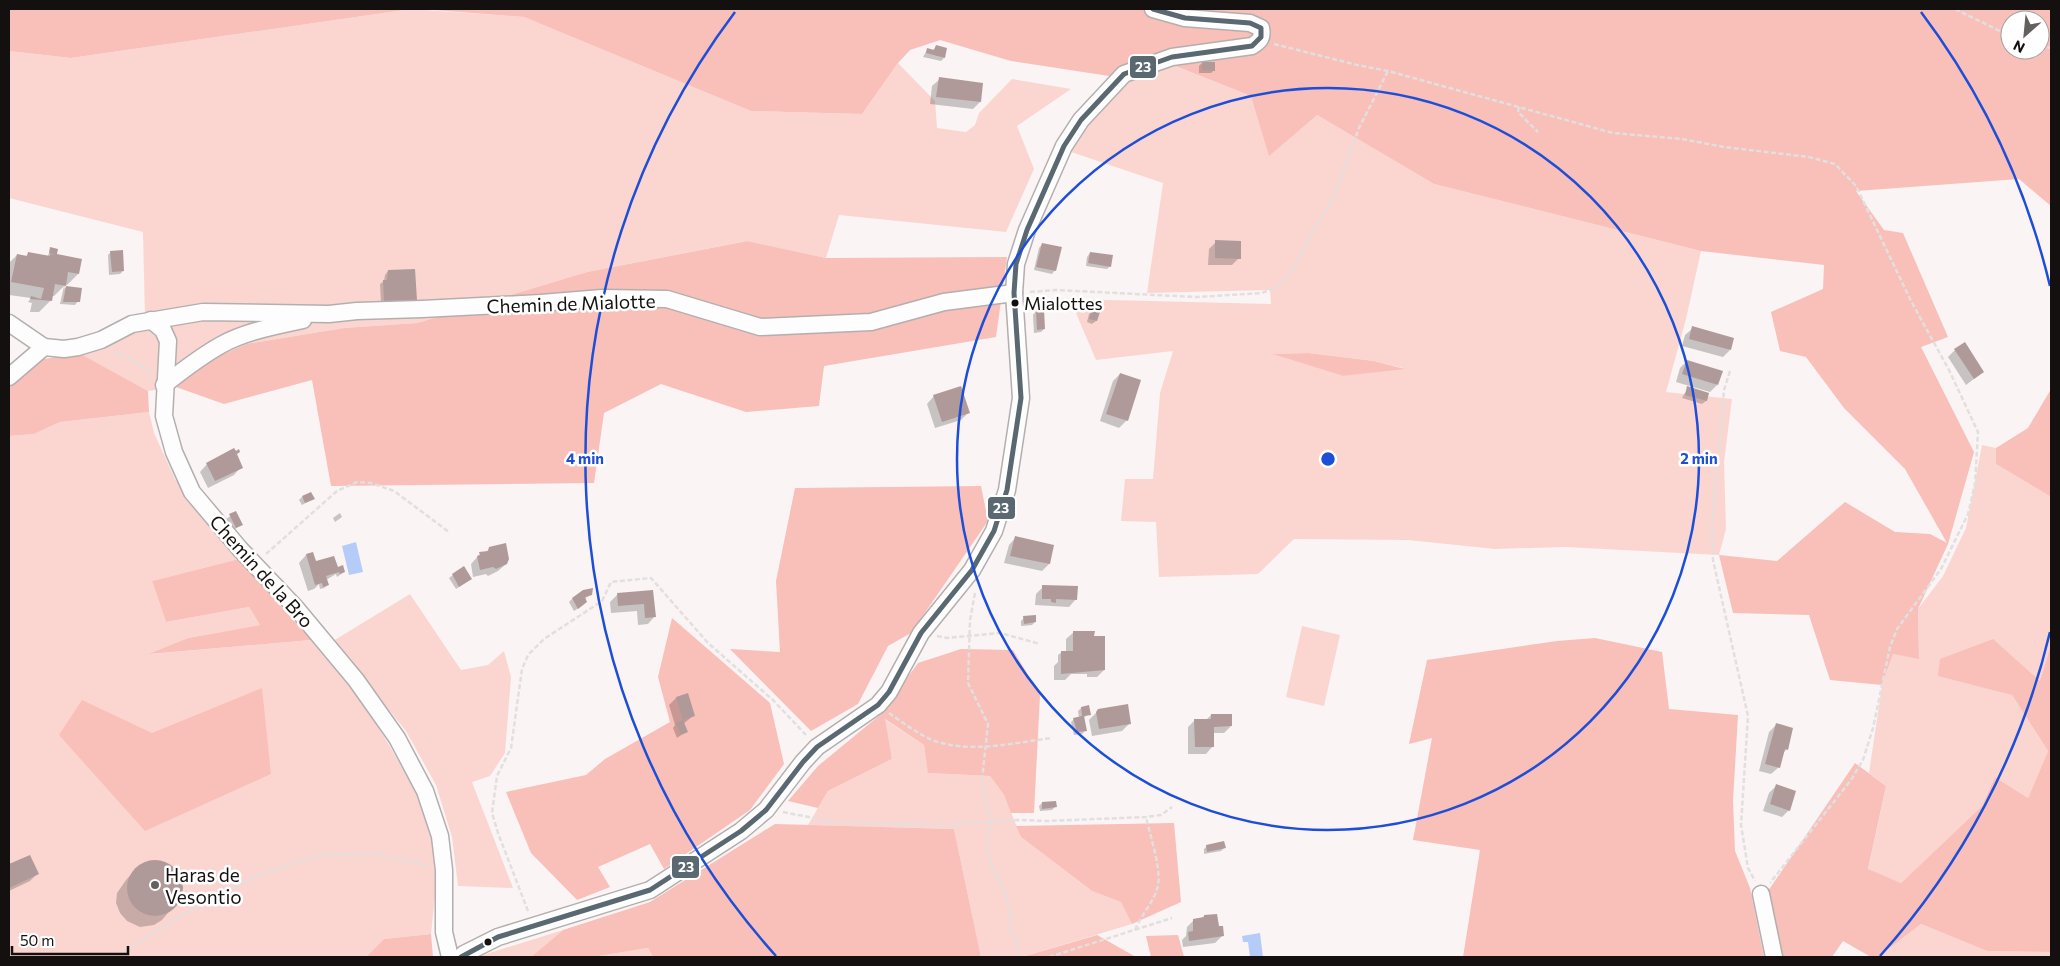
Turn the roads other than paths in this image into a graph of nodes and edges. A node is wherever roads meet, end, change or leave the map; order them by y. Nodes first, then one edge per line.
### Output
1 (1153, 9) edge
2 (1014, 293) junction
3 (329, 314) junction
4 (151, 320) junction
5 (9, 323) edge
6 (44, 347) junction
7 (9, 377) edge
8 (164, 390) junction
9 (1761, 894) road end
10 (450, 957) edge
11 (461, 957) edge
12 (1774, 957) edge

1 - 2 street
2 - 3 street, Chemin de Mialotte
2 - 11 street
3 - 4 street, Chemin de Mialotte
3 - 8 street
4 - 6 street
4 - 8 street, Chemin de la Bro
5 - 6 street
6 - 7 street
8 - 10 street, Chemin de la Bro
9 - 12 street

